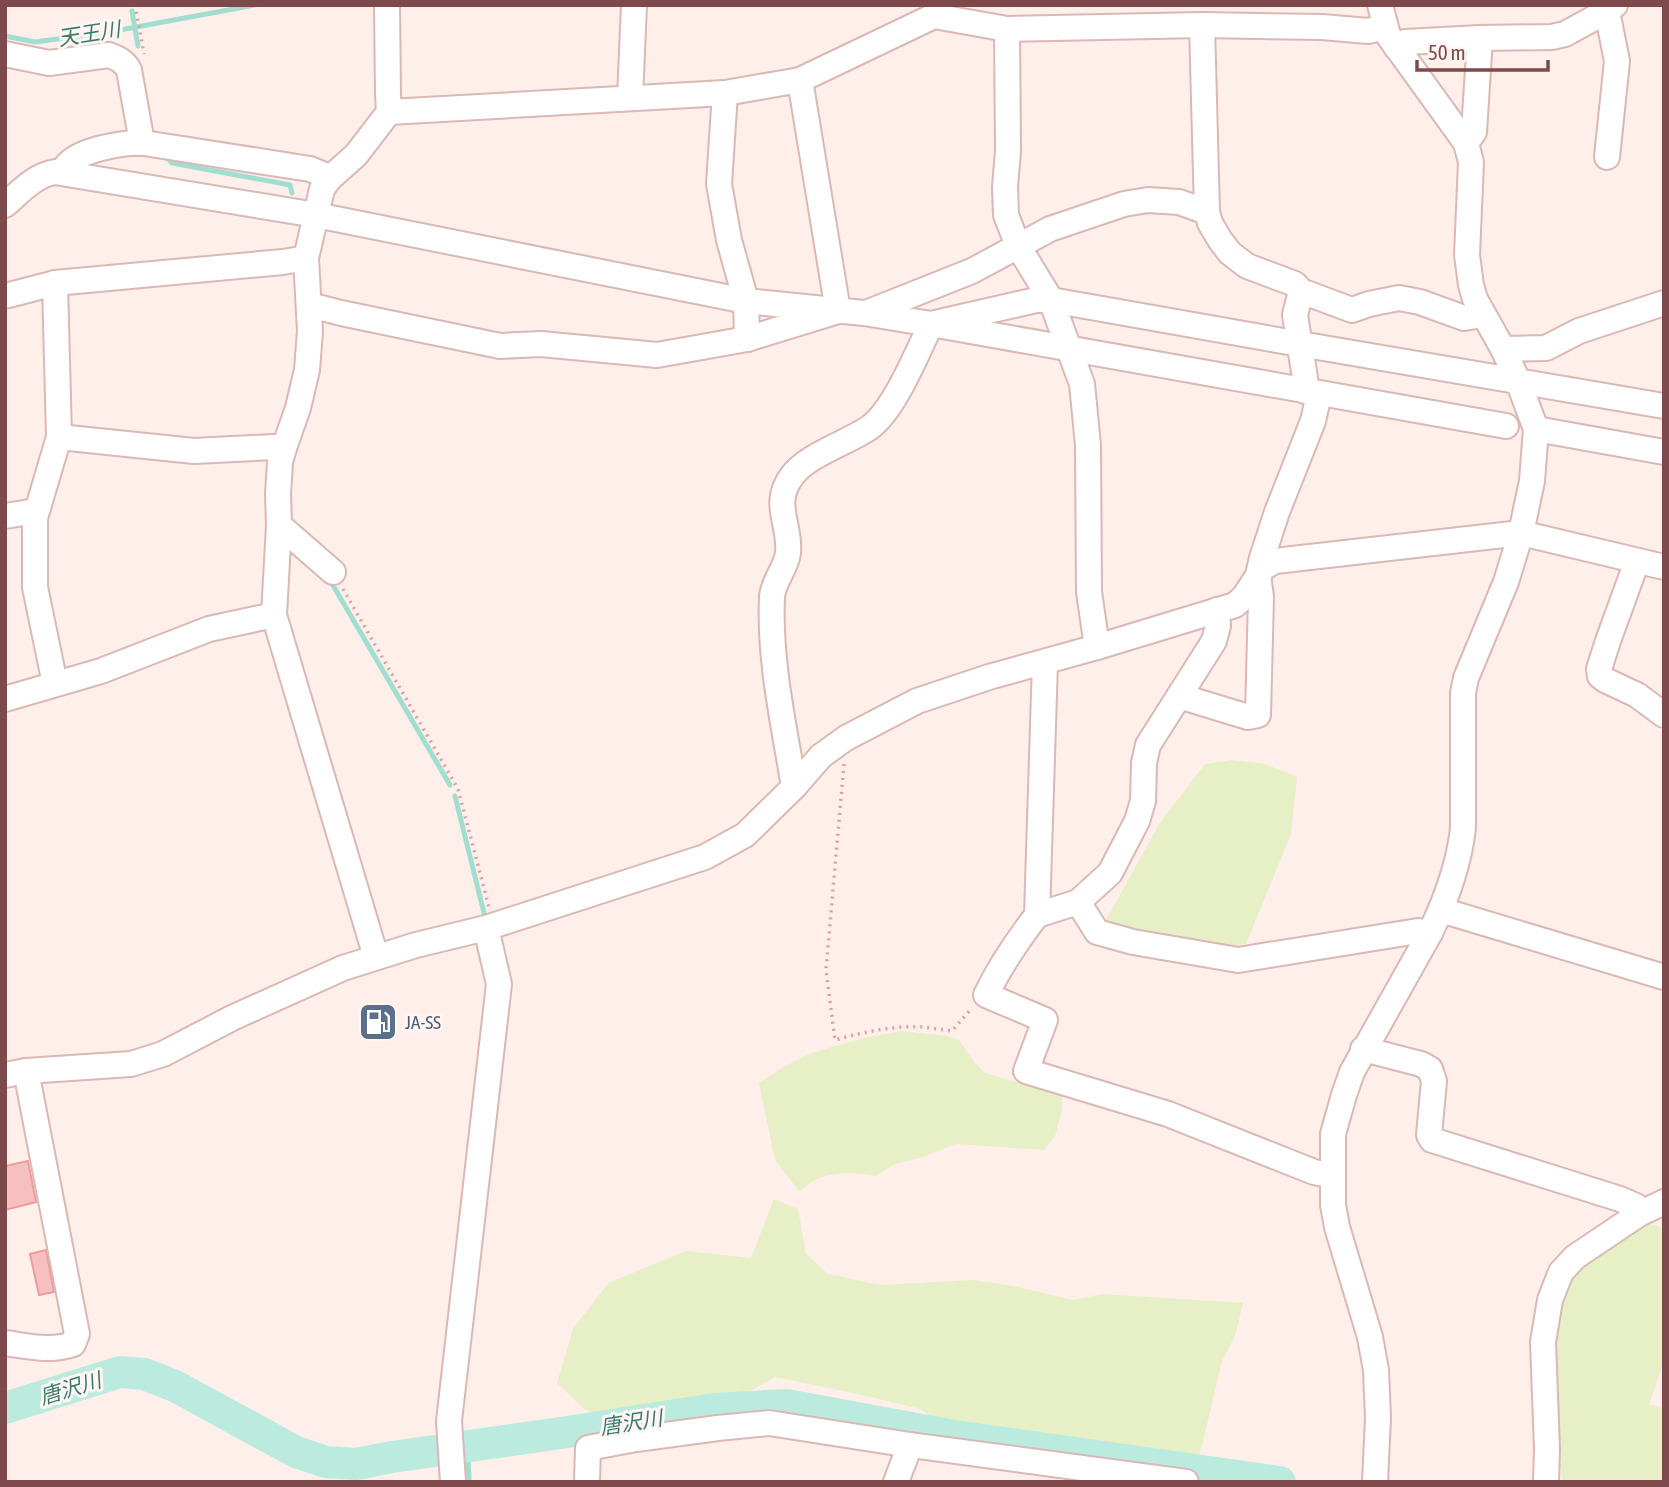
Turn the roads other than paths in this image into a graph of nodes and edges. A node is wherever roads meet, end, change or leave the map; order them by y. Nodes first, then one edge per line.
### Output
1 (387, 5) edge
2 (634, 5) edge
3 (1611, 8) edge
4 (933, 11) edge
5 (1202, 25) junction
6 (1387, 27) edge
7 (1007, 29) junction
8 (1480, 38) junction
9 (5, 54) edge
10 (800, 80) junction
11 (725, 93) junction
12 (630, 97) junction
13 (389, 112) junction
14 (145, 142) junction
15 (1466, 143) junction
16 (1607, 158) dead end
17 (63, 173) junction
18 (329, 179) junction
19 (5, 205) edge
20 (1207, 212) junction
21 (316, 215) junction
22 (1018, 246) junction
23 (306, 258) junction
24 (55, 283) junction
25 (1301, 291) junction
26 (5, 296) edge
27 (746, 300) junction
28 (1051, 300) junction
29 (1664, 303) edge
30 (310, 305) junction
31 (838, 311) junction
32 (864, 313) junction
33 (1483, 315) junction
34 (931, 324) junction
35 (747, 339) junction
36 (1300, 344) junction
37 (1068, 349) junction
38 (1503, 349) junction
39 (1518, 381) junction
40 (1312, 392) junction
41 (1664, 406) edge
42 (1506, 426) dead end
43 (1536, 429) junction
44 (59, 437) junction
45 (284, 448) junction
46 (1664, 452) edge
47 (36, 511) junction
48 (5, 516) edge
49 (279, 525) junction
50 (1521, 533) junction
51 (1637, 561) junction
52 (1664, 567) edge
53 (333, 572) road end
54 (1258, 575) junction
55 (1217, 610) junction
56 (274, 615) junction
57 (1097, 647) junction
58 (1045, 662) junction
59 (55, 684) junction
60 (1179, 696) junction
61 (5, 699) edge
62 (1664, 715) edge
63 (794, 787) junction
64 (1078, 902) junction
65 (1441, 910) junction
66 (1037, 915) junction
67 (488, 921) junction
68 (1430, 933) junction
69 (376, 957) junction
70 (1664, 977) edge
71 (1363, 1049) junction
72 (16, 1073) edge
73 (1333, 1175) junction
74 (1664, 1202) edge
75 (1639, 1214) junction
76 (5, 1343) edge
77 (910, 1445) junction
78 (453, 1481) edge
79 (587, 1482) edge
80 (896, 1482) edge
81 (1186, 1482) edge
82 (1376, 1482) edge
83 (1546, 1482) edge

1 - 13 street
2 - 12 street
3 - 8 street
3 - 16 street
4 - 7 street
4 - 10 street
5 - 6 street
5 - 7 street
5 - 20 street
6 - 8 street
6 - 15 street
7 - 22 street
8 - 15 street
9 - 14 street
10 - 11 street
10 - 31 street
11 - 12 street
11 - 27 street
12 - 13 street
13 - 18 street
14 - 17 street
14 - 18 street
15 - 33 street
17 - 19 street
17 - 21 street
18 - 21 street
20 - 22 street
20 - 25 street
21 - 23 street
21 - 27 street
22 - 28 street
22 - 32 street
23 - 24 street
23 - 30 street
24 - 26 street
24 - 44 street
25 - 33 street
25 - 36 street
27 - 31 street
27 - 35 street
28 - 34 street
28 - 36 street
28 - 37 street
29 - 38 street
30 - 35 street
30 - 45 street
31 - 32 street
31 - 35 street
32 - 34 street
33 - 38 street
34 - 37 street
34 - 63 street
36 - 39 street
36 - 40 street
37 - 40 street
37 - 57 street
38 - 39 street
39 - 41 street
39 - 43 street
40 - 42 street
40 - 54 street
43 - 46 street
43 - 50 street
44 - 45 street
44 - 47 street
45 - 49 street
47 - 48 street
47 - 59 street
49 - 53 street
49 - 56 street
50 - 51 street
50 - 54 street
50 - 65 street
51 - 52 street
51 - 62 street
54 - 55 street
54 - 60 street
55 - 57 street
55 - 60 street
56 - 59 street
56 - 69 street
57 - 58 street
58 - 63 street
58 - 66 street
59 - 61 street
60 - 64 street
63 - 67 street
64 - 66 street
64 - 68 street
65 - 68 street
65 - 70 street
66 - 73 street
67 - 69 street
67 - 78 street
68 - 71 street
69 - 72 street
71 - 73 street
71 - 75 street
72 - 76 street
73 - 82 street
74 - 75 street
75 - 83 street
77 - 79 street
77 - 80 street
77 - 81 street

